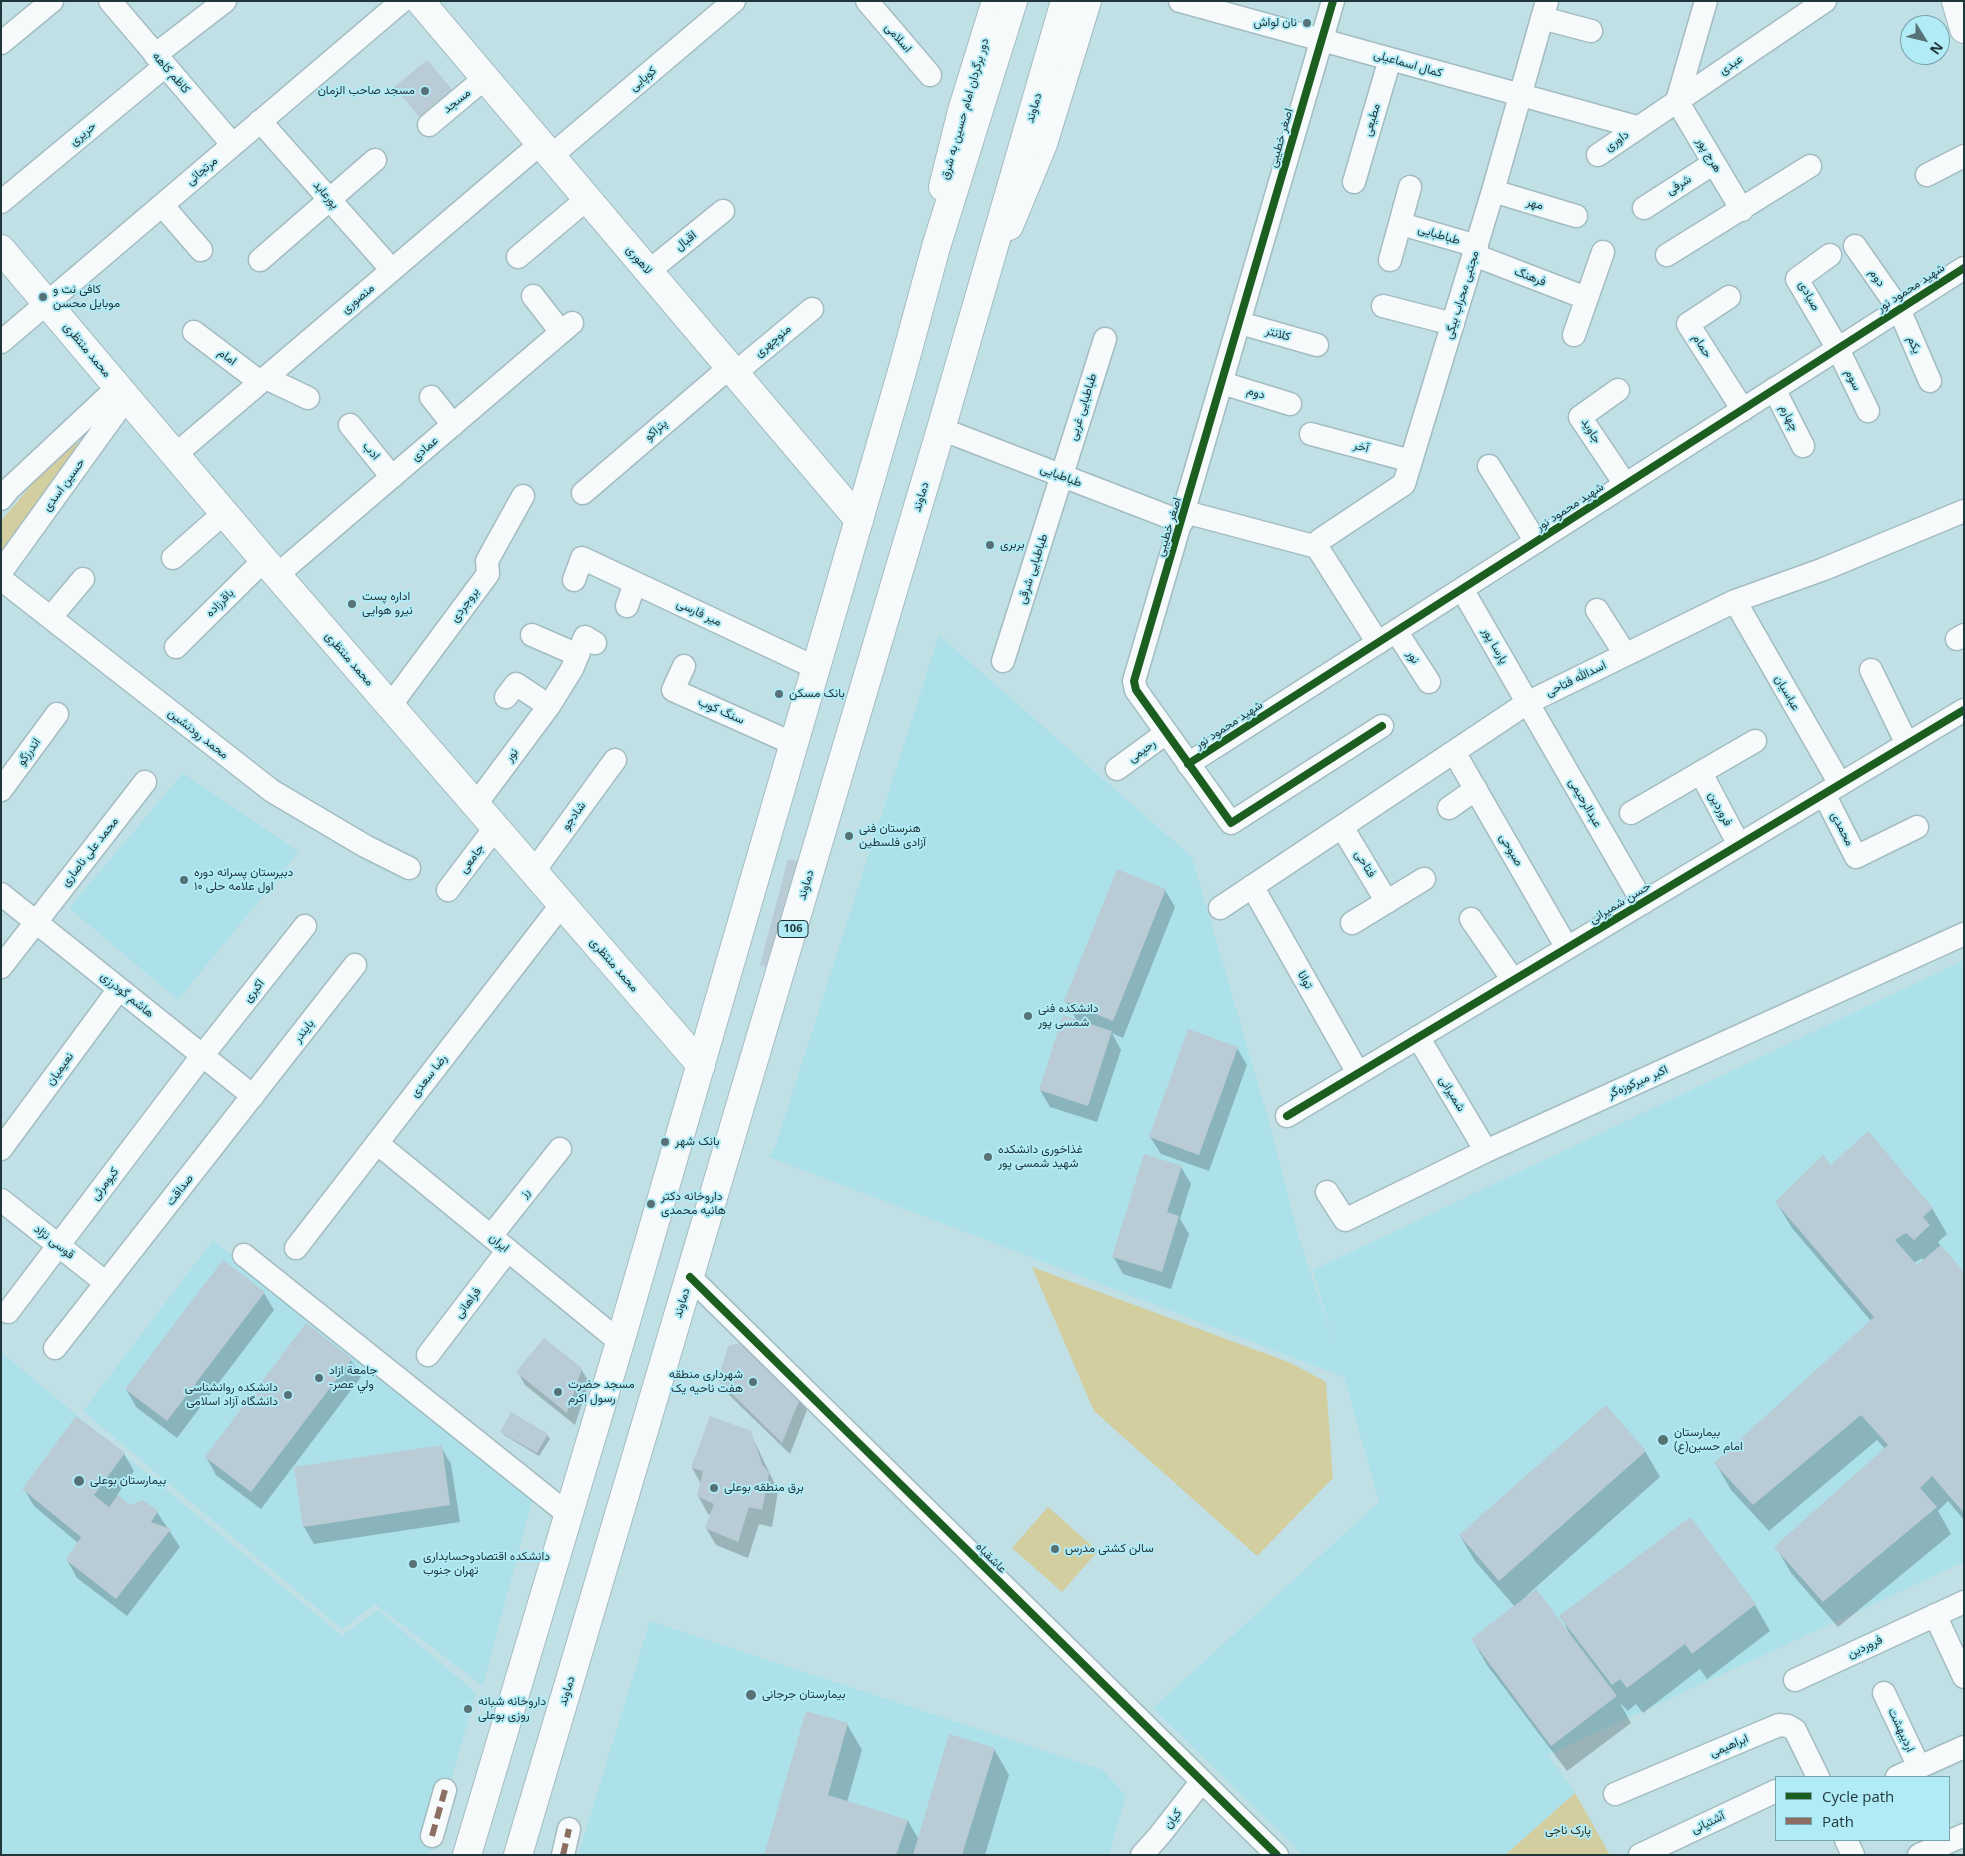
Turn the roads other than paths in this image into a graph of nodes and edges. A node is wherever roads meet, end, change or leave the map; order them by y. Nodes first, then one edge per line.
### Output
1 (52, 1) edge
2 (110, 1) edge
3 (225, 1) edge
4 (402, 1) edge
5 (420, 1) edge
6 (734, 1) edge
7 (867, 1) edge
8 (996, 1) edge
9 (1013, 1) edge
10 (1064, 1) edge
11 (1086, 1) edge
12 (1180, 1) edge
13 (1333, 1) edge
14 (1706, 1) edge
15 (1825, 1) edge
16 (1956, 1) edge
17 (1545, 10) edge
18 (1964, 29) edge
19 (1591, 31) dead end
20 (1321, 40) junction
21 (1, 42) edge
22 (1390, 59) junction
23 (160, 60) junction
24 (930, 74) dead end
25 (485, 78) junction
26 (1521, 96) junction
27 (1677, 101) junction
28 (260, 121) junction
29 (429, 125) dead end
30 (1637, 127) junction
31 (233, 145) junction
32 (546, 150) junction
33 (1598, 155) dead end
34 (1964, 156) edge
35 (375, 160) dead end
36 (1714, 163) junction
37 (1810, 166) dead end
38 (1927, 175) dead end
39 (1354, 182) dead end
40 (1410, 187) dead end
41 (1494, 192) junction
42 (588, 199) junction
43 (330, 200) junction
44 (1, 202) edge
45 (162, 205) junction
46 (1644, 208) dead end
47 (1742, 210) junction
48 (723, 211) dead end
49 (1576, 216) dead end
50 (1401, 224) junction
51 (1855, 246) dead end
52 (936, 247) junction
53 (1, 249) edge
54 (201, 250) dead end
55 (1475, 251) junction
56 (1603, 252) dead end
57 (1667, 255) dead end
58 (1830, 255) dead end
59 (518, 257) dead end
60 (260, 260) dead end
61 (1390, 260) dead end
62 (989, 262) junction
63 (1964, 268) edge
64 (392, 270) junction
65 (649, 271) junction
66 (533, 296) dead end
67 (1586, 298) junction
68 (1729, 298) dead end
69 (47, 303) junction
70 (1383, 306) dead end
71 (812, 309) dead end
72 (1899, 309) junction
73 (1240, 323) junction
74 (1453, 324) junction
75 (194, 332) dead end
76 (1574, 335) dead end
77 (1104, 339) dead end
78 (1, 342) edge
79 (1317, 345) dead end
80 (1838, 348) junction
81 (732, 370) junction
82 (263, 380) junction
83 (1930, 381) dead end
84 (1222, 383) junction
85 (1774, 389) junction
86 (1618, 390) dead end
87 (122, 392) junction
88 (431, 397) dead end
89 (308, 398) dead end
90 (1290, 404) dead end
91 (1743, 410) junction
92 (1868, 411) dead end
93 (350, 425) dead end
94 (453, 425) junction
95 (941, 429) junction
96 (1311, 434) dead end
97 (1803, 446) dead end
98 (176, 454) junction
99 (1411, 461) junction
100 (1489, 466) dead end
101 (392, 476) junction
102 (1062, 476) junction
103 (1625, 484) junction
104 (583, 493) dead end
105 (523, 496) dead end
106 (1, 499) edge
107 (1964, 511) edge
108 (224, 513) junction
109 (1184, 517) junction
110 (859, 520) junction
111 (1536, 542) junction
112 (1317, 547) junction
113 (173, 558) dead end
114 (270, 568) junction
115 (1, 572) edge
116 (1, 579) edge
117 (83, 579) dead end
118 (574, 580) dead end
119 (635, 583) junction
120 (1462, 589) junction
121 (1735, 602) junction
122 (626, 606) dead end
123 (1597, 610) dead end
124 (51, 616) junction
125 (532, 635) dead end
126 (1387, 637) junction
127 (176, 647) dead end
128 (1625, 654) junction
129 (1003, 661) dead end
130 (684, 666) dead end
131 (816, 668) junction
132 (1871, 670) dead end
133 (1430, 682) dead end
134 (506, 697) dead end
135 (1528, 703) junction
136 (390, 706) junction
137 (549, 706) junction
138 (1964, 710) edge
139 (57, 714) dead end
140 (1382, 726) dead end
141 (1166, 733) junction
142 (1755, 741) dead end
143 (794, 744) junction
144 (1907, 744) junction
145 (1454, 752) junction
146 (614, 760) dead end
147 (1188, 764) junction
148 (1117, 769) dead end
149 (1701, 772) junction
150 (144, 782) dead end
151 (1476, 789) junction
152 (1832, 789) junction
153 (1, 790) edge
154 (476, 804) junction
155 (1449, 808) dead end
156 (1631, 813) dead end
157 (1342, 827) junction
158 (1917, 827) dead end
159 (495, 828) junction
160 (1740, 845) junction
161 (409, 868) dead end
162 (534, 871) junction
163 (1424, 879) dead end
164 (1252, 886) junction
165 (448, 890) dead end
166 (1, 894) edge
167 (1387, 902) junction
168 (1643, 902) junction
169 (562, 904) junction
170 (1220, 908) dead end
171 (1471, 919) dead end
172 (36, 922) junction
173 (1352, 924) dead end
174 (305, 926) dead end
175 (1964, 934) edge
176 (1567, 948) junction
177 (355, 965) dead end
178 (1, 967) edge
179 (1513, 980) junction
180 (119, 989) junction
181 (1418, 1037) junction
182 (202, 1056) junction
183 (701, 1065) junction
184 (1358, 1073) junction
185 (253, 1096) junction
186 (1287, 1116) dead end
187 (377, 1143) junction
188 (1, 1149) edge
189 (560, 1149) dead end
190 (1486, 1151) junction
191 (1327, 1192) dead end
192 (1, 1200) edge
193 (490, 1236) junction
194 (59, 1246) junction
195 (296, 1248) dead end
196 (508, 1250) junction
197 (244, 1255) dead end
198 (690, 1277) junction
199 (106, 1284) junction
200 (8, 1312) dead end
201 (620, 1342) junction
202 (55, 1348) dead end
203 (428, 1355) dead end
204 (569, 1515) junction
205 (1964, 1602) edge
206 (1935, 1615) junction
207 (1964, 1677) edge
208 (1795, 1680) dead end
209 (1884, 1693) dead end
210 (1964, 1747) edge
211 (1919, 1767) junction
212 (1813, 1776) edge
213 (1898, 1776) edge
214 (1202, 1781) junction
215 (446, 1790) dead end
216 (1775, 1791) edge
217 (1616, 1794) dead end
218 (569, 1829) dead end
219 (1964, 1835) edge
220 (432, 1836) dead end
221 (1846, 1841) edge
222 (467, 1855) edge
223 (518, 1855) edge
224 (563, 1855) edge
225 (1142, 1855) edge
226 (1277, 1855) edge
227 (1640, 1855) edge
228 (1853, 1855) edge
229 (1919, 1855) edge

1 - 21 street
2 - 23 street, کاظم کاهه
3 - 23 street, حریری
4 - 28 street, مرتجائی
5 - 25 main road, لاهوری
6 - 32 street, کوپایی
7 - 24 street, اسلامی
8 - 52 main road, دور برگردان امام حسین به شرق
9 - 52 main road
10 - 62 main road, دماوند / 106
11 - 62 main road
12 - 20 street, کمال اسماعیلی
13 - 20 street, اصغر خطیبی
14 - 27 street
15 - 27 street, عبدی
16 - 18 main road
17 - 19 street
17 - 26 street, مجتبی محراب بیگی
20 - 22 street, کمال اسماعیلی
20 - 73 street, اصغر خطیبی
22 - 26 street, کمال اسماعیلی
22 - 39 street, مطیعی
23 - 31 street, کاظم کاهه
23 - 44 street, حریری
25 - 29 street, مسجد
25 - 32 main road, لاهوری
26 - 30 street, کمال اسماعیلی
26 - 41 street, مجتبی محراب بیگی
27 - 30 street, عبدی
27 - 36 street, هرج پور
28 - 31 street, مرتجائی
28 - 43 street, پورعابد
30 - 33 street, داوری
31 - 45 street, مرتجائی
32 - 42 main road, لاهوری
32 - 64 street, منصوری
34 - 38 street
35 - 43 street
36 - 46 street, شرفی
36 - 47 street, هرج پور
37 - 47 street
40 - 50 street
41 - 49 street, مهر
41 - 55 street, مجتبی محراب بیگی
42 - 59 street
42 - 65 main road, لاهوری
43 - 60 street
43 - 64 street, پورعابد
45 - 54 street
45 - 69 street, مرتجائی
47 - 57 street
48 - 65 street, اقبال
50 - 55 street, طباطبایی
50 - 61 street
51 - 72 street, دوم
52 - 110 main road
53 - 69 main road, محمد منتظری
55 - 67 street, فرهنگ
55 - 74 street, مجتبی محراب بیگی
56 - 67 street
58 - 80 street, صیادی
62 - 95 main road, دماوند / 106
63 - 72 street, شهید محمود نور
64 - 82 street, منصوری
65 - 81 main road, لاهوری
66 - 94 street, عمادی
67 - 76 street
68 - 91 street, حمام
69 - 78 street, مرتجائی
69 - 87 main road, محمد منتظری
70 - 74 street
71 - 81 street, منوچهری
72 - 80 street, شهید محمود نور
72 - 83 street, یکم
73 - 79 street, کلانتر
73 - 84 street, اصغر خطیبی
74 - 99 street, مجتبی محراب بیگی
75 - 82 street, امام
77 - 102 street, طباطبایی غربی
80 - 85 street, شهید محمود نور
80 - 92 street, سوم
81 - 104 street, پتراکو
81 - 110 main road, لاهوری
82 - 89 street, امام
82 - 98 street, منصوری
84 - 90 street, دوم
84 - 109 street, اصغر خطیبی
85 - 91 street, شهید محمود نور
85 - 97 street, چهارم
86 - 103 street, جاوید
87 - 98 main road, محمد منتظری
87 - 106 street
87 - 115 street, حسین اسدی
88 - 94 street
91 - 103 street, شهید محمود نور
93 - 101 street, ادب
94 - 101 street, عمادی
95 - 102 street, طباطبایی
95 - 198 main road, دماوند / 106
96 - 99 street, آخر
98 - 108 main road, محمد منتظری
99 - 112 street, مجتبی محراب بیگی
100 - 111 street
101 - 114 street, عمادی
102 - 109 street, طباطبایی
102 - 129 street, طباطبایی شرقی
103 - 111 street, شهید محمود نور
105 - 136 street, بروجردی
107 - 121 street, اسدالله فتاحی
108 - 113 street
108 - 114 main road, محمد منتظری
109 - 112 street, طباطبایی
109 - 141 street, اصغر خطیبی
110 - 131 main road
111 - 120 street, شهید محمود نور
112 - 126 street
114 - 127 street, باقرزاده
114 - 136 main road, محمد منتظری
116 - 124 street, محمد رودنشین
117 - 124 street
118 - 119 street, میر فارسی
119 - 122 street
119 - 131 street, میر فارسی
120 - 126 street, شهید محمود نور
120 - 135 street, پارسا پور
121 - 128 street, اسدالله فتاحی
121 - 152 street, عباسیان
123 - 128 street
124 - 161 street, محمد رودنشین
125 - 137 street, نور
126 - 133 street, نور
126 - 147 street, شهید محمود نور
128 - 135 street, اسدالله فتاحی
130 - 143 street, سنگ کوب
131 - 143 main road
132 - 144 street
134 - 137 street
135 - 145 street, اسدالله فتاحی
135 - 168 street, عبدالرحیمی
136 - 154 main road, محمد منتظری
137 - 154 street, نور
138 - 144 street, حسن شمیرانی
139 - 153 street, اندرزگو
140 - 147 street, اصغر خطیبی
141 - 147 street, اصغر خطیبی
141 - 148 street, رحیمی
142 - 149 street
143 - 183 main road
144 - 152 street, حسن شمیرانی
145 - 151 street, صبوحی
145 - 157 street, اسدالله فتاحی
146 - 162 street, شادجو
149 - 156 street
149 - 160 street, فروردین
150 - 172 street, محمد علی ناصاری
151 - 155 street
151 - 176 street, صبوحی
152 - 158 street, محمدی
152 - 160 street, حسن شمیرانی
154 - 159 main road, محمد منتظری
157 - 164 street, اسدالله فتاحی
157 - 167 street, فتاحی
159 - 162 main road, محمد منتظری
159 - 165 street, جامعی
160 - 168 street, حسن شمیرانی
162 - 169 main road, محمد منتظری
163 - 167 street
164 - 170 street, اسدالله فتاحی
164 - 184 street, توانا
166 - 172 street, هاشم گودرزی
167 - 173 street
168 - 176 street, حسن شمیرانی
169 - 183 main road, محمد منتظری
169 - 187 street, رضا سعدی
171 - 179 street
172 - 178 street, محمد علی ناصاری
172 - 180 street, هاشم گودرزی
174 - 182 street, اکبری
175 - 190 street, اکبر میرکوزه‌گر
176 - 179 street, حسن شمیرانی
177 - 185 street, بایندر
179 - 181 street, حسن شمیرانی
180 - 182 street, هاشم گودرزی
180 - 188 street, نعیمیان
181 - 184 street, حسن شمیرانی
181 - 190 street, شمیرانی
182 - 185 street, هاشم گودرزی
182 - 194 street, کیومرثی
183 - 201 main road
184 - 186 street, حسن شمیرانی
185 - 199 street, صداقت
187 - 193 street, ایران
187 - 195 street, رضا سعدی
189 - 193 street, رز
190 - 191 street, اکبر میرکوزه‌گر
192 - 194 street, قوسی نژاد
193 - 196 street, ایران
194 - 199 street, قوسی نژاد
194 - 200 street, کیومرثی
196 - 201 street, ایران
196 - 203 street, فراهانی
197 - 204 street
198 - 214 street, عاشقباه
198 - 223 main road, دماوند / 106
199 - 202 street, صداقت
201 - 204 main road
204 - 222 main road
205 - 206 street, فروردین
206 - 207 street
206 - 208 street, فروردین
209 - 211 street, اردیبهشت
210 - 211 street
211 - 213 street
212 - 217 street, ابراهیمی
214 - 225 street, کیان
214 - 226 street, عاشقباه
215 - 220 street
216 - 227 street, آشتیانی
218 - 224 street
219 - 229 street
221 - 228 street

